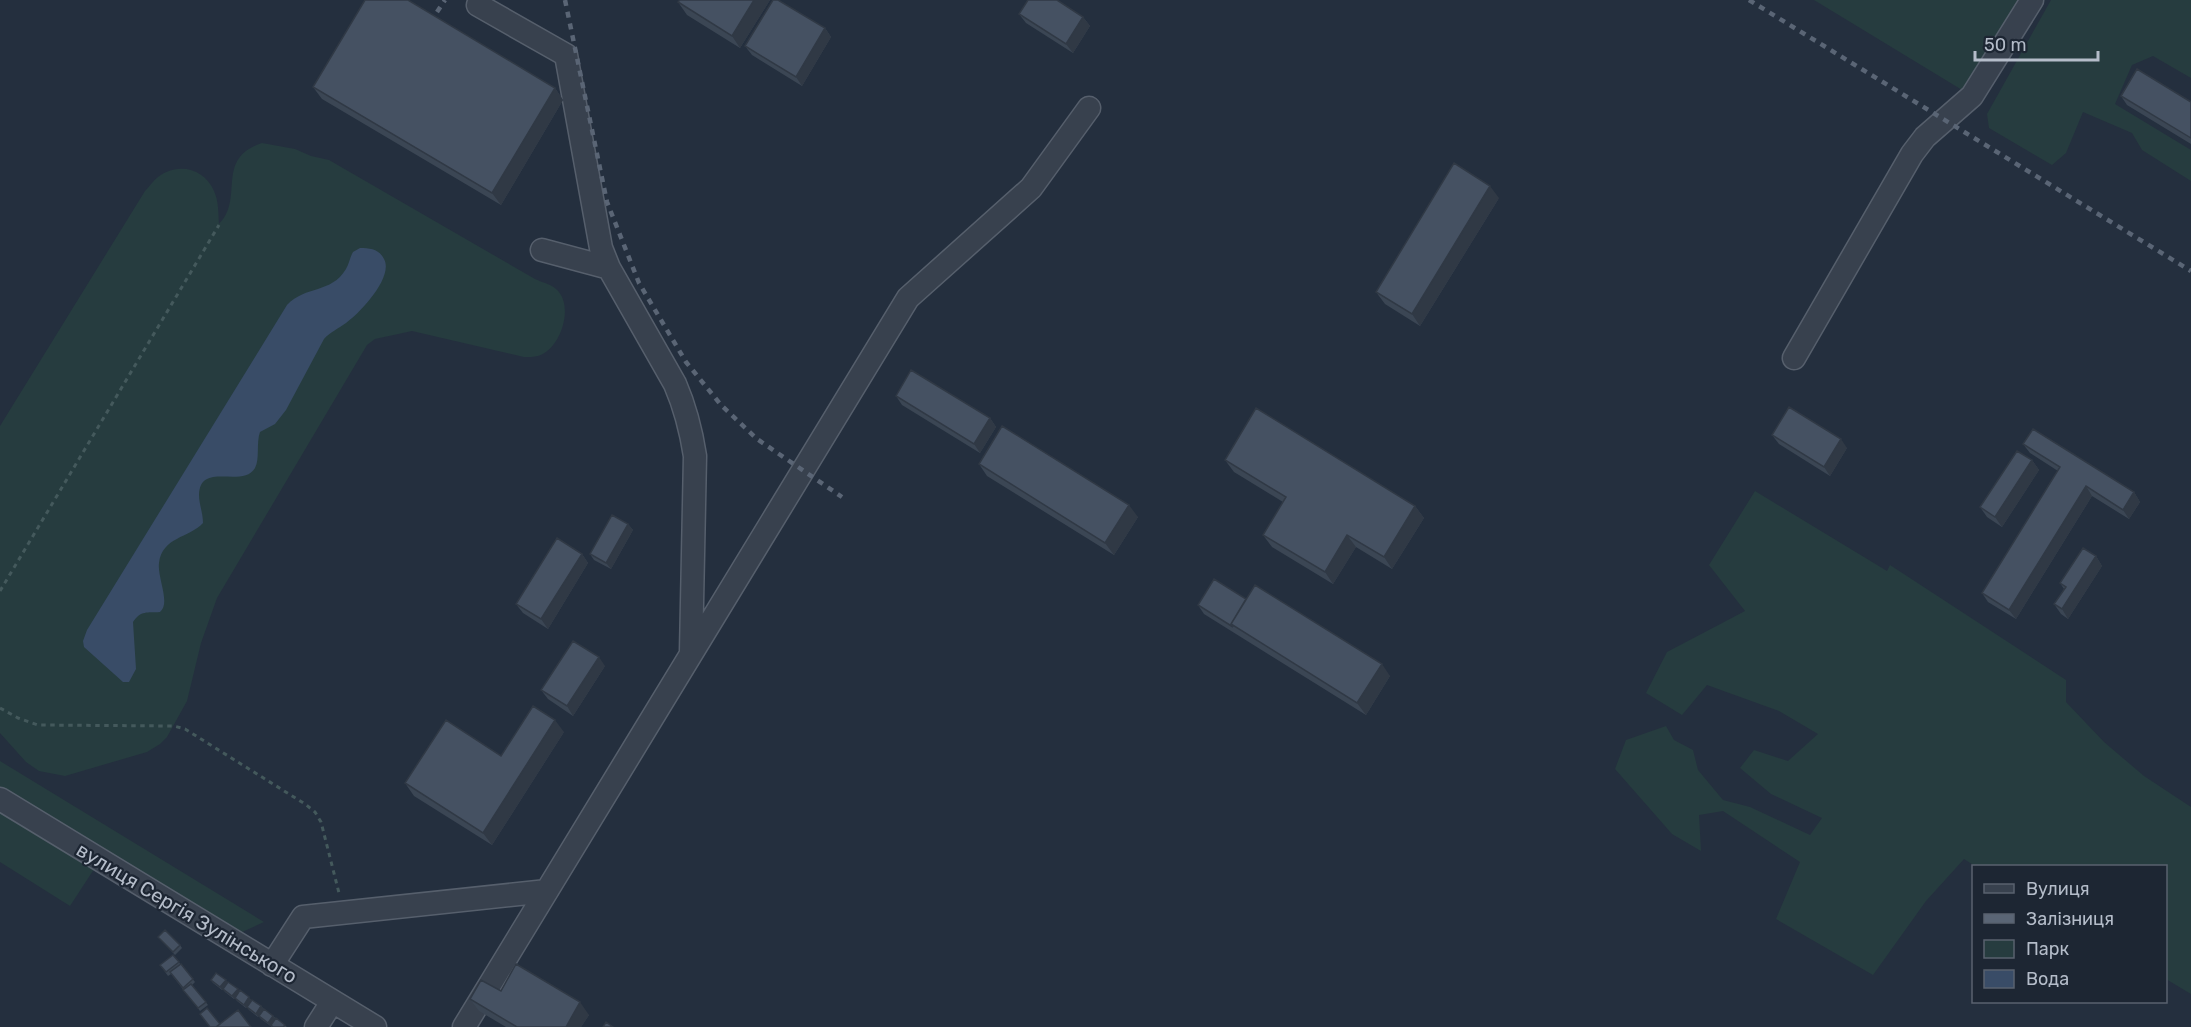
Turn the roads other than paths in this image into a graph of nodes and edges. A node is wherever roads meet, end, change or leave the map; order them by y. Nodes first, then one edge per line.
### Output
1 (2032, 0) edge
2 (478, 5) dead end
3 (1089, 108) dead end
4 (542, 250) dead end
5 (609, 268) junction
6 (1794, 358) dead end
7 (691, 654) junction
8 (0, 799) edge
9 (547, 891) junction
10 (272, 965) junction
11 (332, 1002) junction
12 (370, 1026) edge
13 (316, 1027) edge
14 (464, 1027) edge

1 - 6 street
2 - 5 street
3 - 7 street
4 - 5 street
5 - 7 street
7 - 9 street
8 - 10 street, вулиця Сергія Зулінського
9 - 10 street
9 - 14 street
10 - 11 street, вулиця Сергія Зулінського
11 - 12 street, вулиця Сергія Зулінського
11 - 13 street

